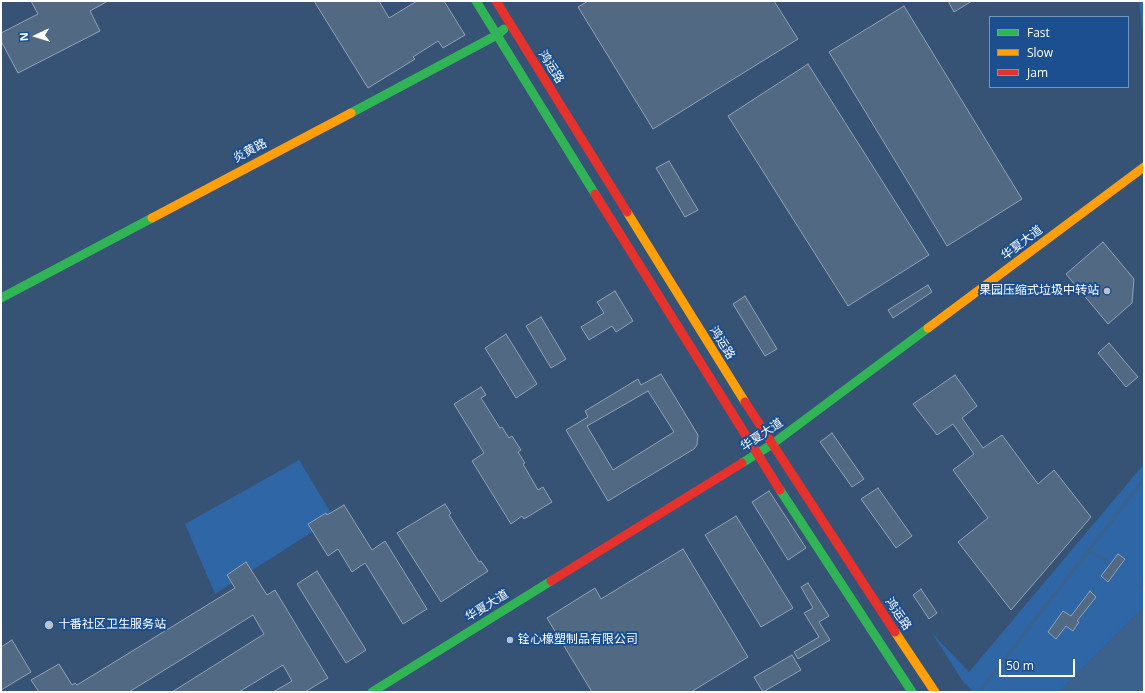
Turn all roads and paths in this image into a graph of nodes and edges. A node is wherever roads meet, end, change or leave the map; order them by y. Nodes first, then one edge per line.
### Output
1 (476, 1) edge
2 (496, 1) edge
3 (510, 23) junction
4 (497, 35) junction
5 (1144, 166) edge
6 (1, 298) edge
7 (771, 445) junction
8 (756, 454) junction
9 (372, 692) edge
10 (912, 692) edge
11 (935, 692) edge

1 - 4 street
2 - 3 street, 鸿运路
3 - 4 street, 炎黄路
3 - 7 street, 鸿运路
4 - 6 street, 炎黄路
4 - 8 street
5 - 7 street, 华夏大道
7 - 8 street, 华夏大道
7 - 11 street, 鸿运路
8 - 9 street, 华夏大道
8 - 10 street

